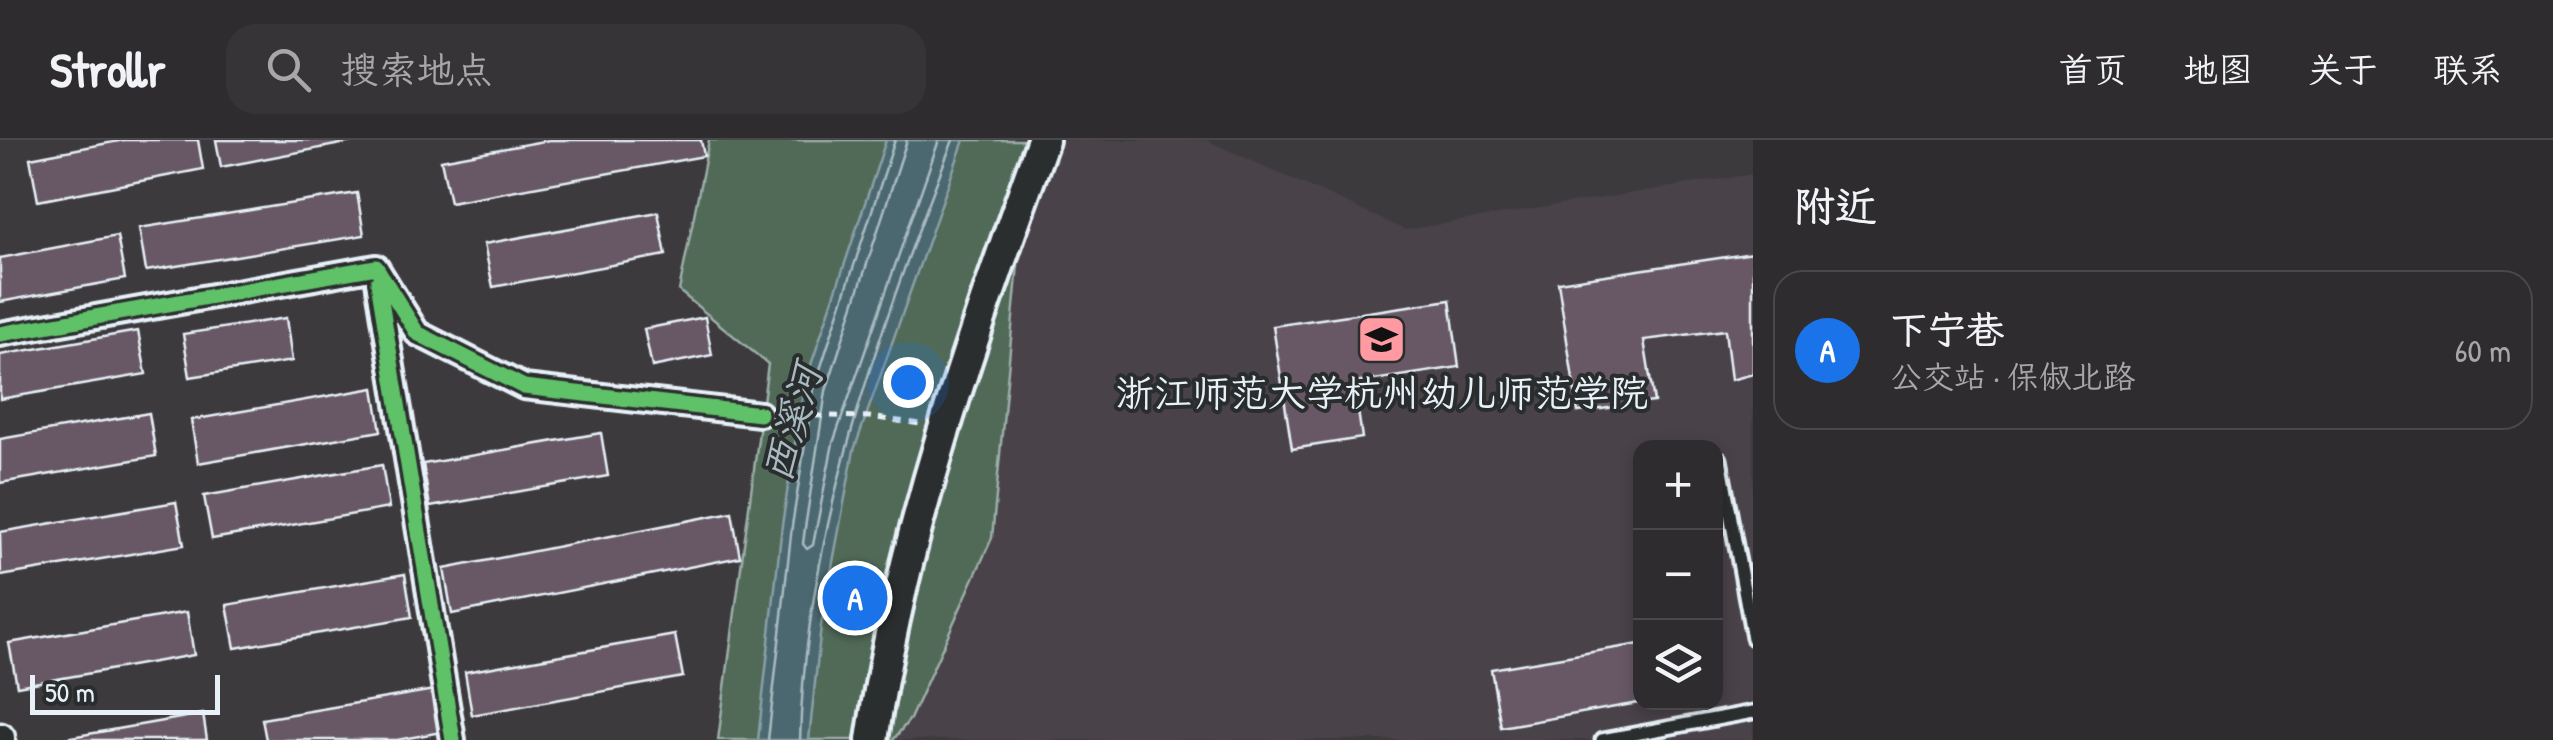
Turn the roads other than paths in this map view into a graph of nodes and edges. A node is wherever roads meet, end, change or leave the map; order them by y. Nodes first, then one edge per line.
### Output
1 (1043, 140) edge
2 (376, 267) junction
3 (0, 334) edge
4 (760, 414) road end
5 (1723, 475) edge
6 (1753, 638) edge
7 (1753, 712) edge
8 (453, 740) edge
9 (872, 740) edge
10 (1602, 740) edge

1 - 9 main road
2 - 3 street
2 - 4 street
2 - 8 street
5 - 6 lane
7 - 10 lane

